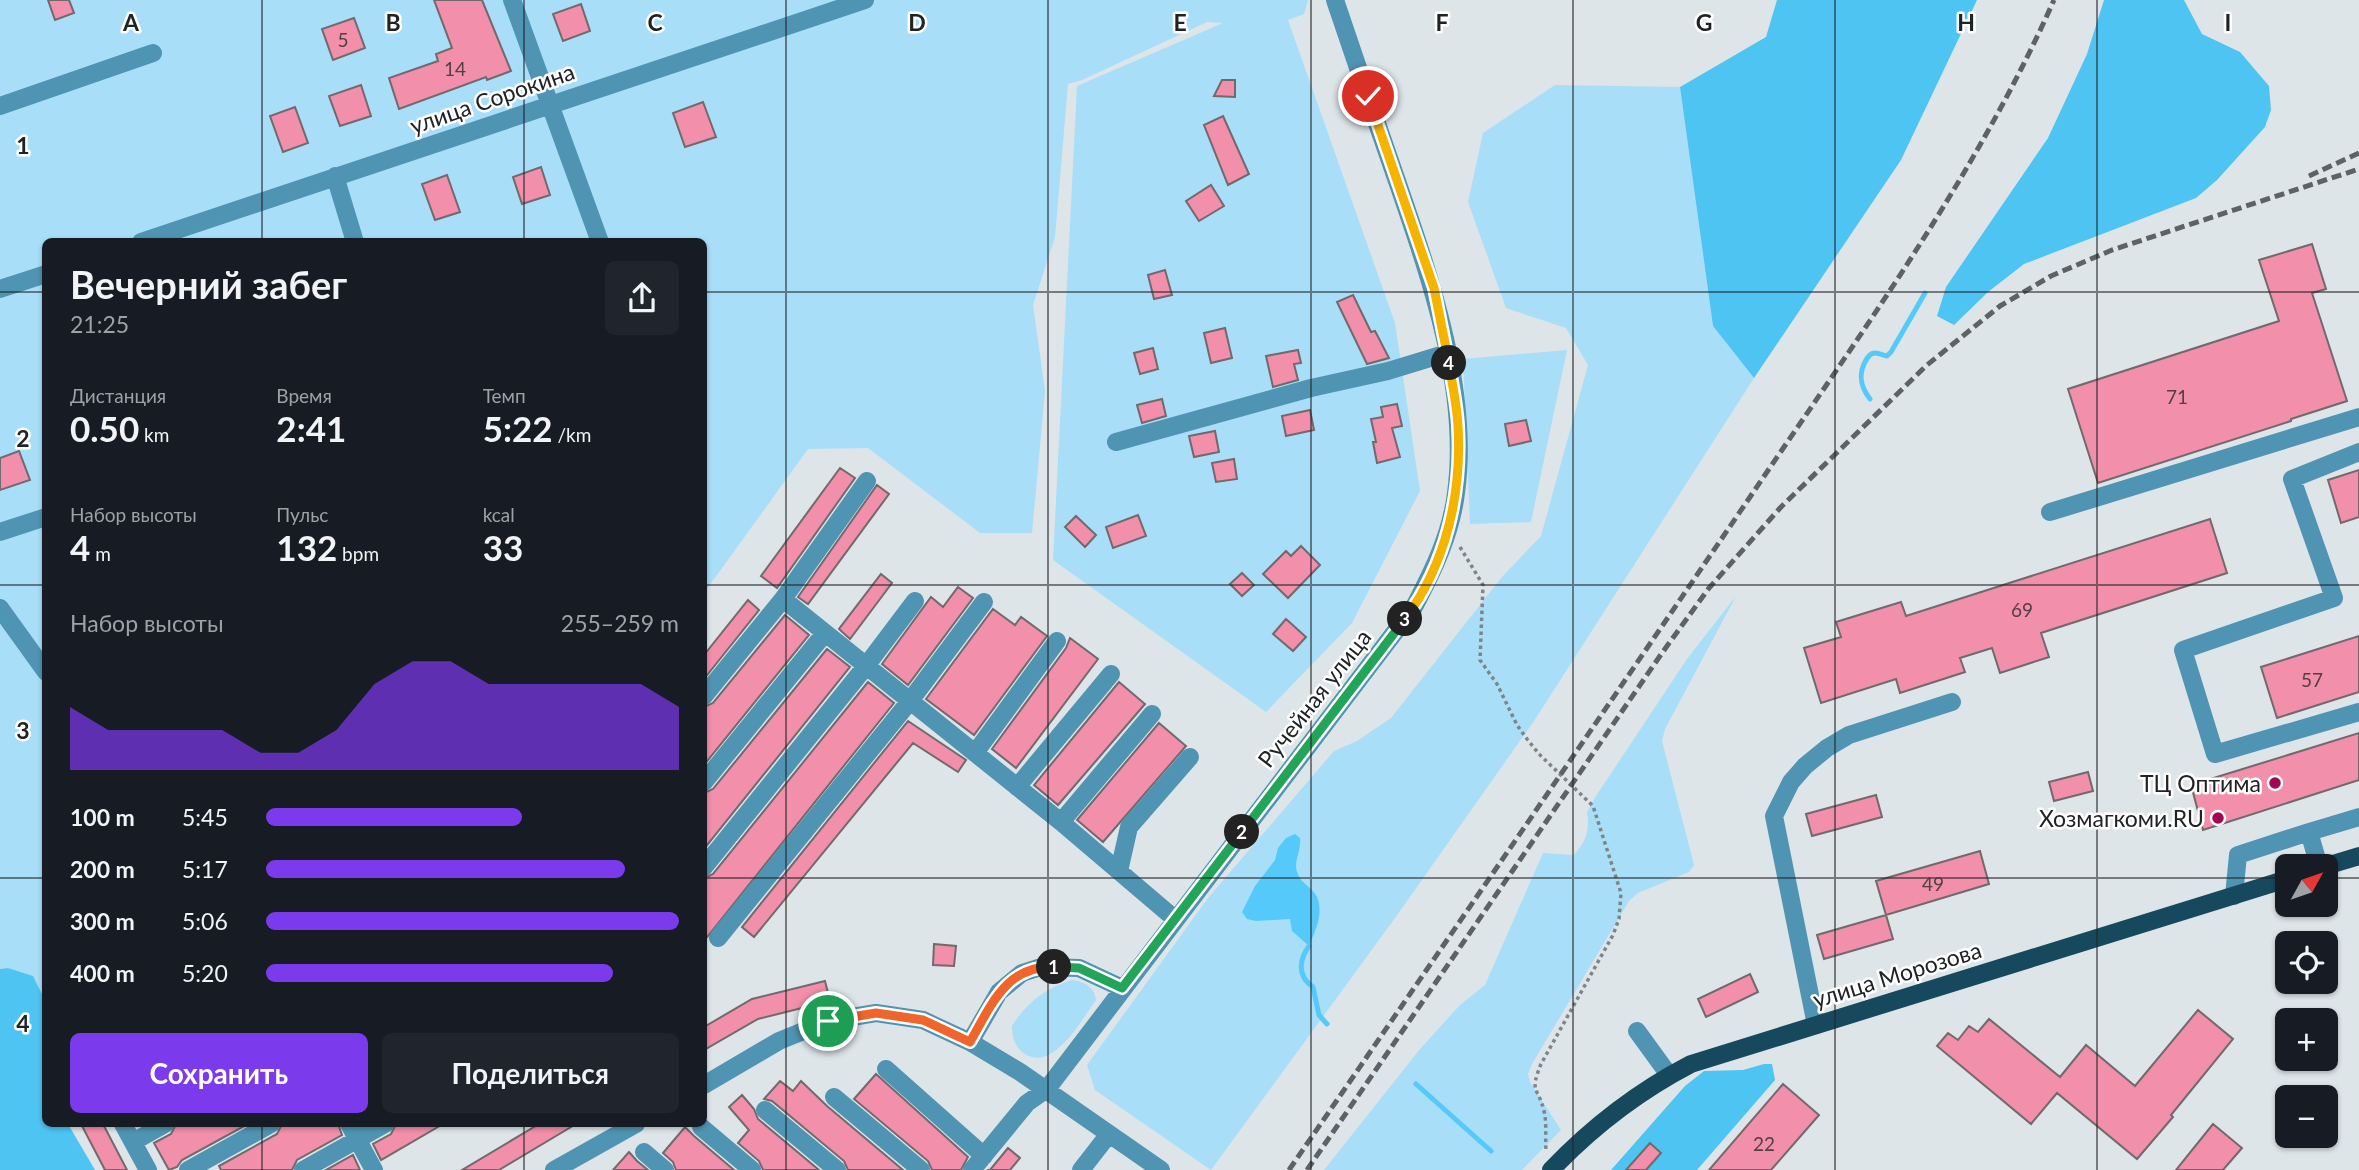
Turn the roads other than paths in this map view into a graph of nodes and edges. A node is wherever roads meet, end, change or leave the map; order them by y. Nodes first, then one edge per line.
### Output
1 (512, 0) edge
2 (1335, 0) edge
3 (859, 1) edge
4 (153, 53) dead end
5 (550, 103) junction
6 (0, 106) edge
7 (335, 176) junction
8 (153, 238) edge
9 (354, 238) edge
10 (599, 238) edge
11 (42, 275) edge
12 (0, 289) edge
13 (1447, 353) junction
14 (2359, 417) edge
15 (1116, 442) dead end
16 (2359, 452) edge
17 (867, 481) dead end
18 (2050, 512) dead end
19 (42, 518) edge
20 (0, 532) edge
21 (783, 599) junction
22 (915, 601) dead end
23 (984, 602) dead end
24 (0, 608) edge
25 (825, 633) junction
26 (1057, 641) dead end
27 (42, 666) edge
28 (866, 666) junction
29 (1111, 674) dead end
30 (707, 692) edge
31 (910, 701) junction
32 (1952, 702) dead end
33 (2359, 712) edge
34 (1152, 715) dead end
35 (975, 753) junction
36 (1190, 757) dead end
37 (707, 778) edge
38 (1017, 787) junction
39 (2359, 817) edge
40 (1060, 822) junction
41 (2309, 832) junction
42 (2315, 854) edge
43 (2359, 856) edge
44 (2338, 862) edge
45 (707, 863) edge
46 (1119, 871) junction
47 (2275, 883) edge
48 (2234, 896) junction
49 (1175, 919) junction
50 (718, 938) dead end
51 (1122, 988) junction
52 (1815, 1025) junction
53 (1637, 1031) dead end
54 (970, 1042) junction
55 (886, 1069) dead end
56 (1669, 1075) junction
57 (707, 1083) edge
58 (1046, 1089) junction
59 (834, 1097) dead end
60 (765, 1110) dead end
61 (125, 1127) edge
62 (160, 1127) edge
63 (266, 1127) edge
64 (351, 1127) edge
65 (380, 1127) edge
66 (631, 1127) edge
67 (701, 1127) dead end
68 (1109, 1134) junction
69 (358, 1140) junction
70 (133, 1142) junction
71 (644, 1152) dead end
72 (984, 1156) junction
73 (1549, 1165) edge
74 (148, 1170) edge
75 (188, 1170) edge
76 (303, 1170) edge
77 (374, 1170) edge
78 (554, 1170) edge
79 (665, 1170) edge
80 (752, 1170) edge
81 (837, 1170) edge
82 (921, 1170) edge
83 (972, 1170) edge
84 (1081, 1170) edge
85 (1161, 1170) edge

1 - 5 street
2 - 13 street, Ручейная улица
3 - 5 street, улица Сорокина
4 - 6 street
5 - 7 street, улица Сорокина
5 - 10 street
7 - 8 street, улица Сорокина
7 - 9 street
11 - 12 street
13 - 15 street
13 - 49 street, Ручейная улица
14 - 18 street
16 - 33 street
17 - 21 street
19 - 20 street
21 - 25 street
21 - 30 street
22 - 28 street
23 - 31 street
24 - 27 street
25 - 28 street
25 - 37 street
26 - 35 street
28 - 31 street
28 - 45 street
29 - 38 street
31 - 35 street
31 - 50 street
32 - 52 street
34 - 40 street
35 - 38 street
36 - 46 street
38 - 40 street
39 - 41 street
40 - 46 street
41 - 42 street
41 - 48 street
43 - 44 main road
46 - 49 street
47 - 48 main road, улица Морозова
48 - 52 main road, улица Морозова
49 - 51 street, Ручейная улица
51 - 54 street
51 - 58 street, Ручейная улица
52 - 56 main road, улица Морозова
53 - 56 street
54 - 57 street
54 - 58 street
55 - 72 street
56 - 73 main road, улица Морозова
58 - 68 street
58 - 72 street, Ручейная улица
59 - 82 street
60 - 81 street
61 - 70 street
62 - 70 street
63 - 75 street
64 - 69 street
65 - 69 street
66 - 78 street
67 - 80 street
68 - 84 street
68 - 85 street
69 - 76 street
69 - 77 street
70 - 74 street
71 - 79 street
72 - 83 street, Ручейная улица

